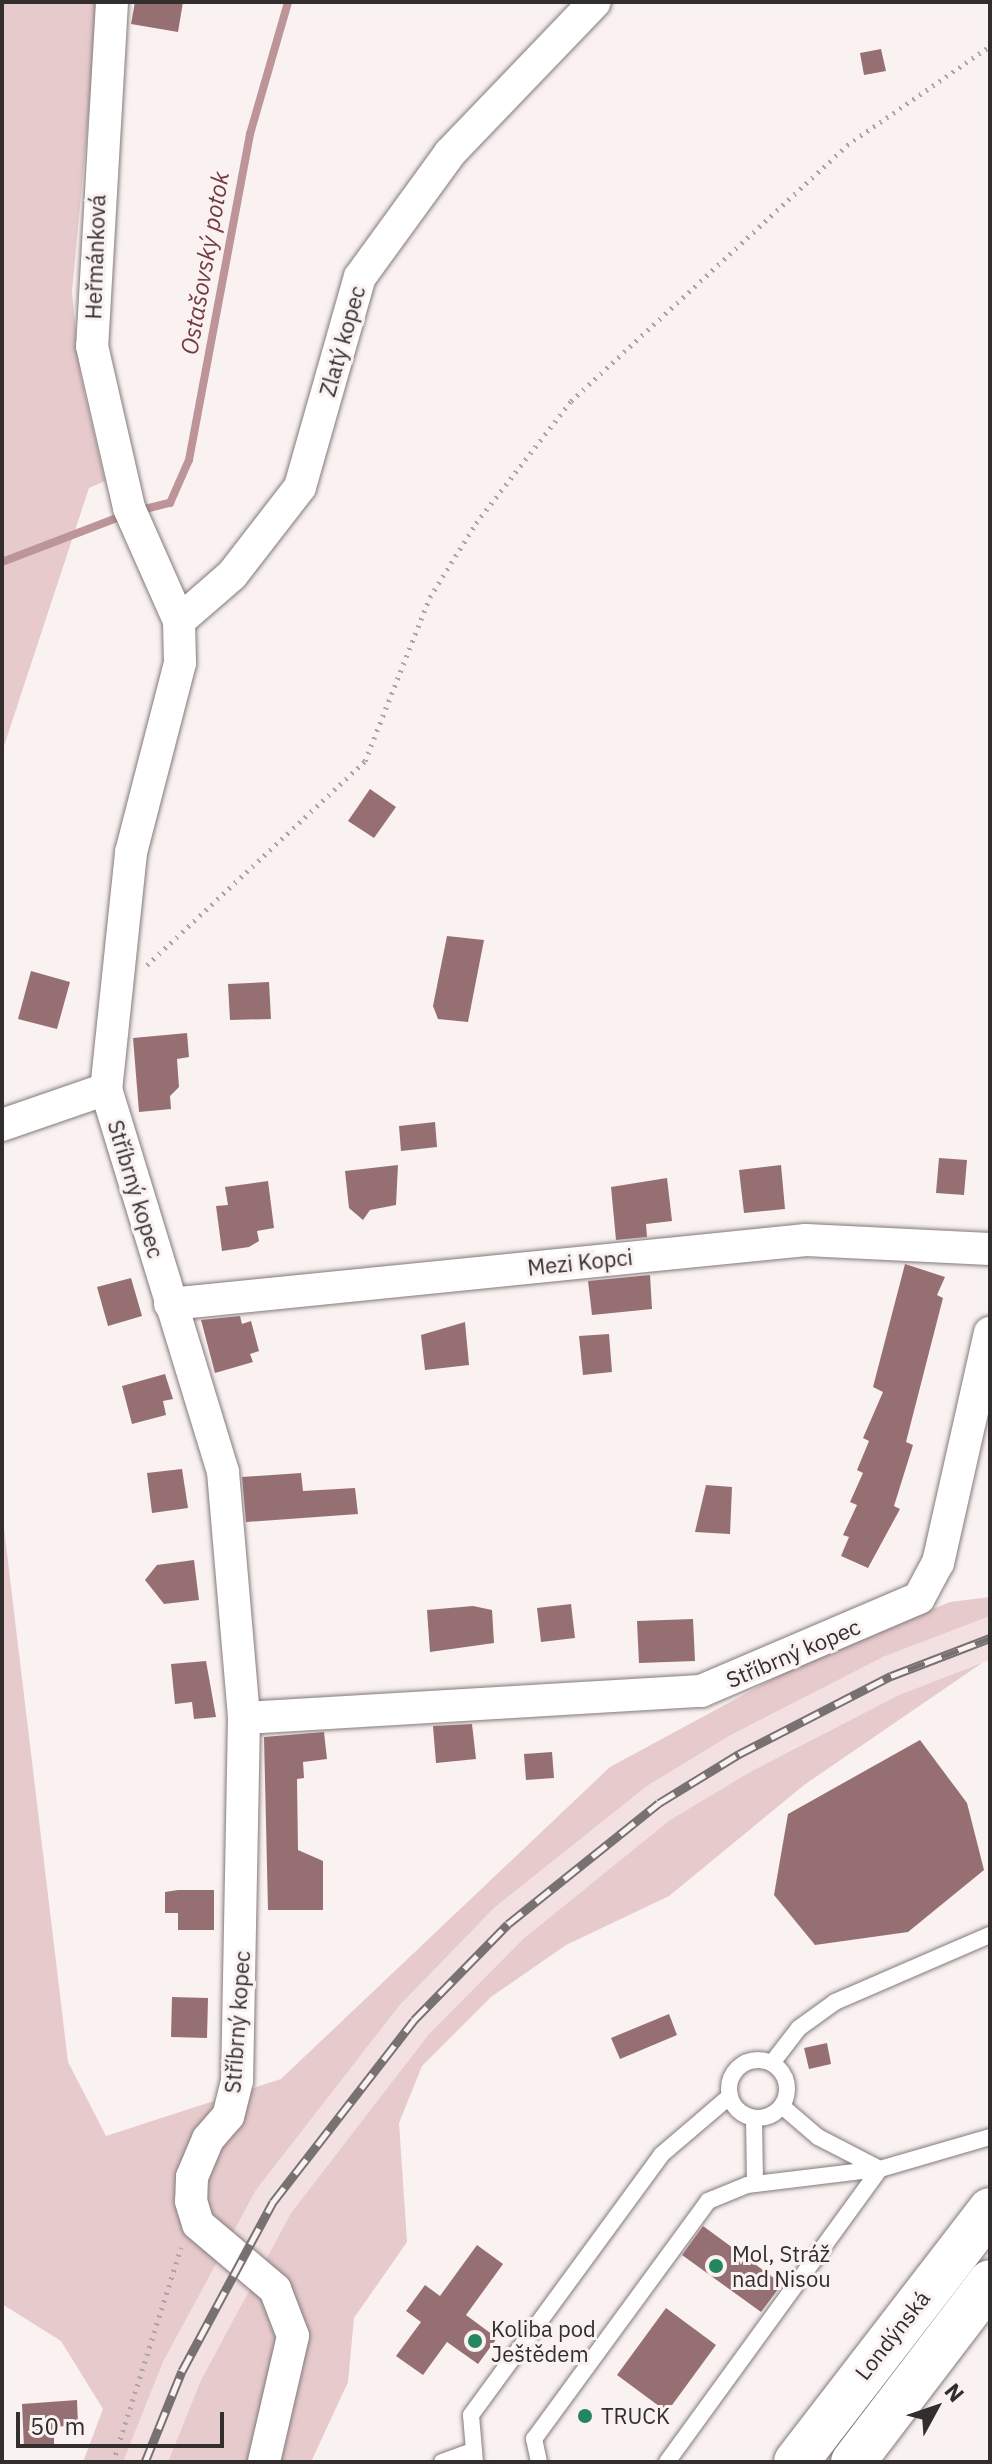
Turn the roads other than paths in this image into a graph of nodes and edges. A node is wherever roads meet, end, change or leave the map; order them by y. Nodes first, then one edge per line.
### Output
1 (112, 2) edge
2 (595, 2) edge
3 (179, 621) junction
4 (106, 1089) junction
5 (2, 1125) edge
6 (990, 1249) edge
7 (170, 1304) junction
8 (990, 1333) edge
9 (244, 1718) junction
10 (990, 1935) edge
11 (772, 2063) junction
12 (730, 2096) junction
13 (782, 2106) junction
14 (754, 2118) junction
15 (990, 2137) edge
16 (880, 2169) junction
17 (755, 2184) junction
18 (990, 2210) edge
19 (990, 2282) edge
20 (474, 2457) edge
21 (264, 2462) edge
22 (442, 2462) edge
23 (539, 2462) edge
24 (667, 2462) edge
25 (796, 2462) edge
26 (853, 2462) edge

1 - 3 street, Heřmánková
2 - 3 street, Zlatý kopec
3 - 4 street, Stříbrný kopec
4 - 5 street
4 - 7 street, Stříbrný kopec
6 - 7 street, Mezi Kopci
7 - 9 street, Stříbrný kopec
8 - 9 street, Stříbrný kopec
9 - 21 street, Stříbrný kopec
10 - 11 lane
11 - 12 lane
11 - 13 lane
12 - 14 lane
12 - 20 lane
13 - 14 lane
13 - 16 lane
14 - 17 lane
15 - 16 lane
16 - 17 lane
16 - 24 lane
17 - 23 lane
18 - 25 highway, Londýnská
19 - 26 highway, Londýnská
20 - 22 lane

